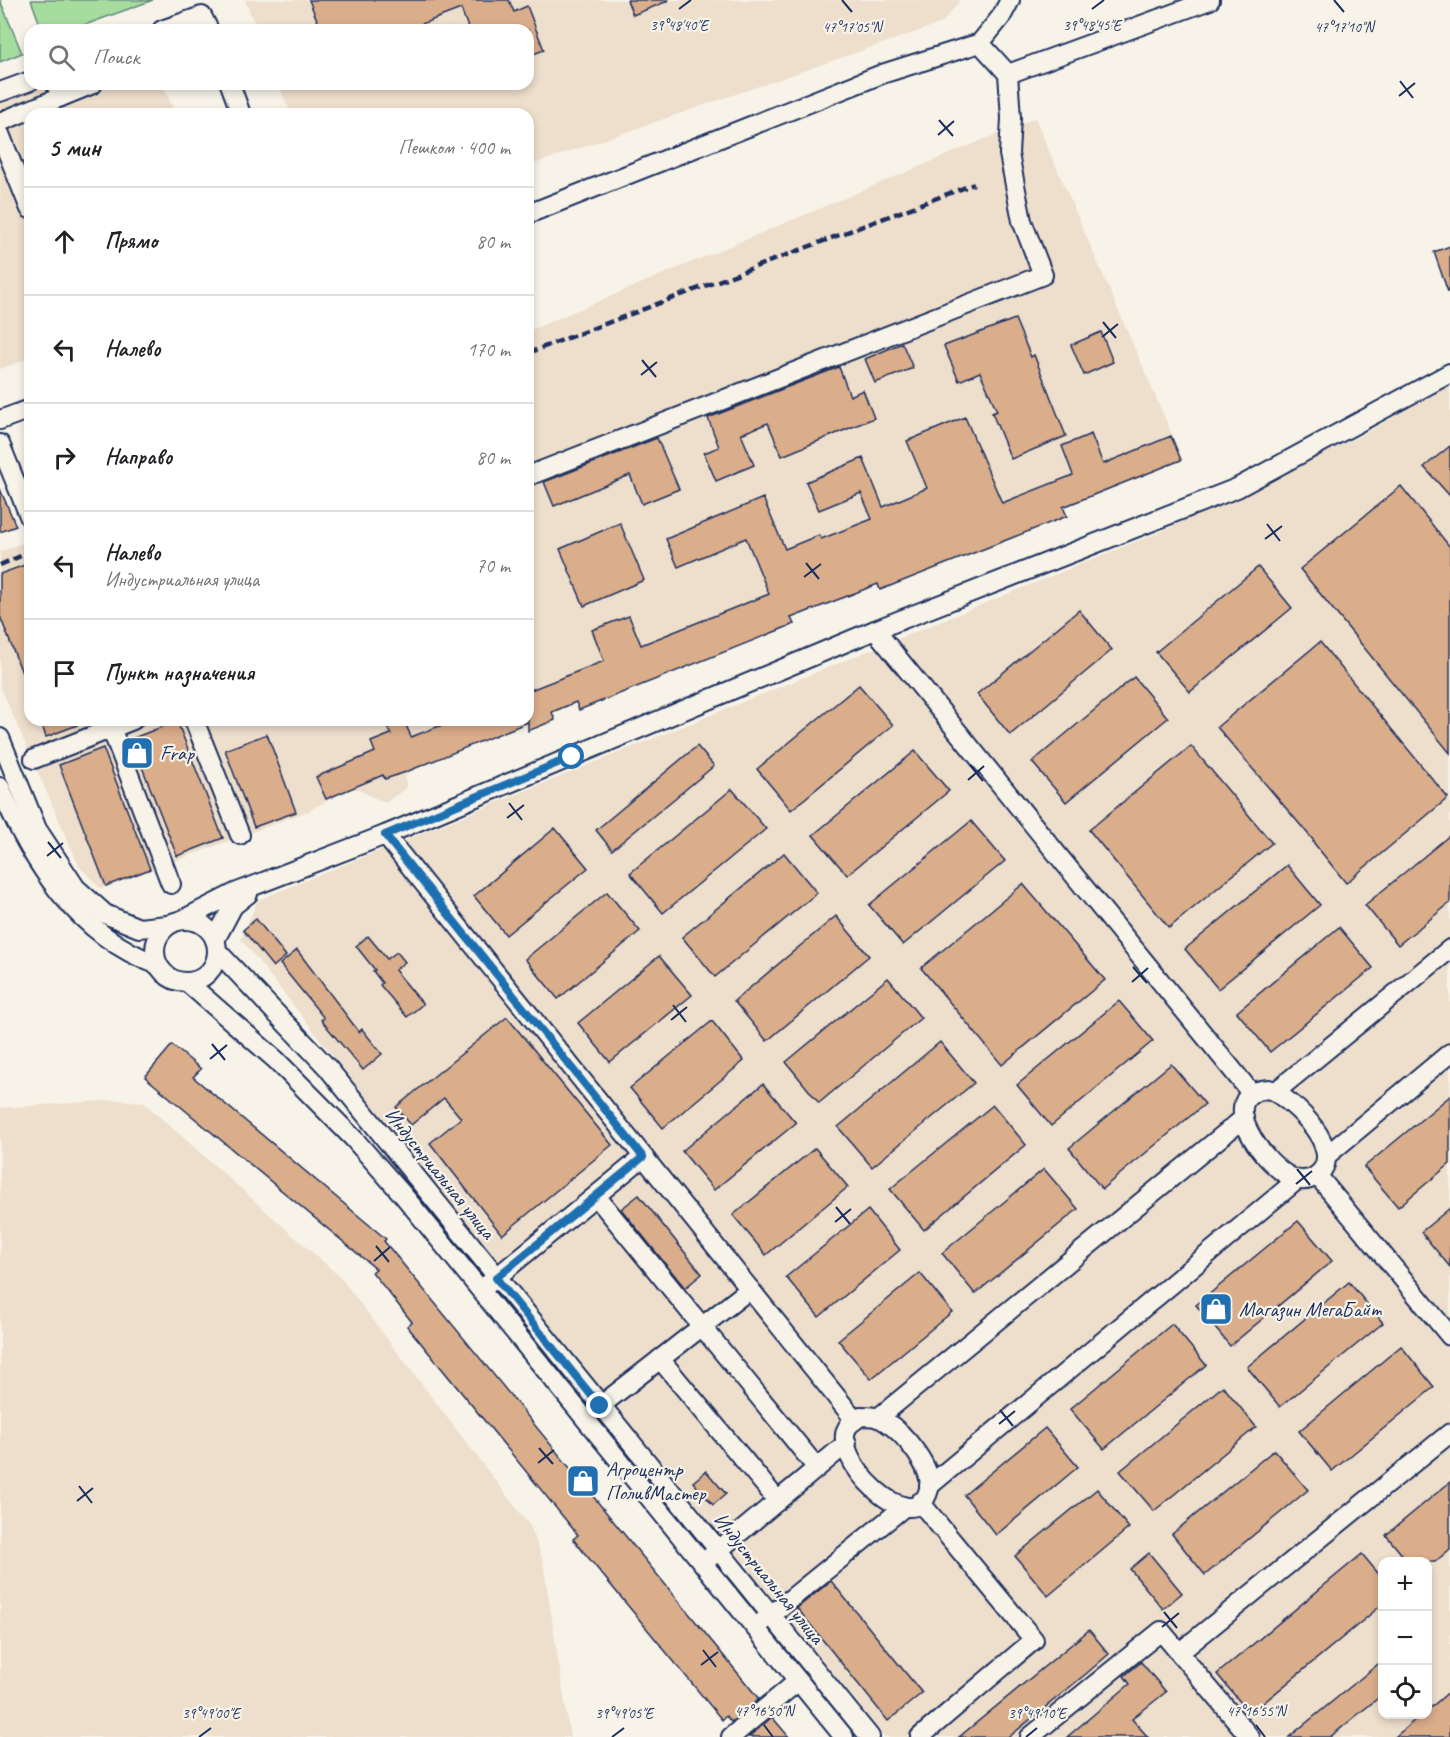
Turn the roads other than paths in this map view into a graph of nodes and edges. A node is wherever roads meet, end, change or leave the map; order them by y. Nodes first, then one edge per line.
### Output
1 (1010, 0) edge
2 (1210, 0) edge
3 (179, 24) edge
4 (206, 24) edge
5 (980, 43) junction
6 (1008, 74) junction
7 (24, 83) edge
8 (232, 90) edge
9 (59, 91) edge
10 (0, 92) edge
11 (27, 108) edge
12 (239, 108) edge
13 (24, 109) edge
14 (0, 122) edge
15 (0, 134) edge
16 (24, 194) edge
17 (534, 212) edge
18 (1450, 373) edge
19 (24, 411) edge
20 (0, 420) edge
21 (0, 444) edge
22 (534, 474) edge
23 (24, 503) edge
24 (875, 630) junction
25 (106, 726) edge
26 (111, 726) edge
27 (196, 726) edge
28 (0, 738) edge
29 (34, 759) dead end
30 (0, 787) edge
31 (29, 832) junction
32 (240, 835) dead end
33 (385, 835) junction
34 (266, 883) junction
35 (171, 884) dead end
36 (174, 923) junction
37 (216, 946) junction
38 (1450, 949) edge
39 (156, 964) junction
40 (188, 983) junction
41 (1450, 1053) edge
42 (1275, 1092) junction
43 (1252, 1094) junction
44 (1244, 1118) junction
45 (1326, 1156) junction
46 (643, 1157) junction
47 (1317, 1175) junction
48 (1297, 1180) junction
49 (596, 1196) junction
50 (496, 1278) junction
51 (750, 1288) junction
52 (481, 1290) junction
53 (702, 1326) junction
54 (1450, 1336) edge
55 (660, 1359) junction
56 (600, 1406) junction
57 (878, 1418) junction
58 (855, 1420) junction
59 (1450, 1432) edge
60 (847, 1443) junction
61 (817, 1468) junction
62 (918, 1498) junction
63 (778, 1501) junction
64 (718, 1551) junction
65 (702, 1563) junction
66 (770, 1615) junction
67 (755, 1628) junction
68 (1180, 1652) junction
69 (798, 1681) junction
70 (731, 1737) edge
71 (844, 1737) edge
72 (870, 1737) edge
73 (920, 1737) edge
74 (1030, 1737) edge
75 (1250, 1737) edge

1 - 5 street
2 - 6 street
3 - 4 street
5 - 6 street
5 - 17 street
6 - 22 street
7 - 10 street
8 - 12 street
9 - 11 street
13 - 14 street
15 - 16 street
18 - 24 street
19 - 20 street
21 - 23 street
24 - 33 street
24 - 43 street
25 - 29 street
26 - 35 street
27 - 32 street
28 - 31 street
30 - 31 street
31 - 36 street
31 - 39 street
33 - 34 street
33 - 46 street
34 - 36 street
34 - 37 street
36 - 37 street
36 - 39 street
37 - 40 street
37 - 50 street, Индустриальная улица
38 - 42 street
39 - 40 street
40 - 52 street, Индустриальная улица
41 - 45 street
42 - 43 street
42 - 45 street
43 - 44 street
44 - 48 street
44 - 57 street
45 - 47 street
46 - 49 street
46 - 51 street
47 - 48 street
47 - 54 street
48 - 62 street
49 - 50 street
49 - 53 street
50 - 52 street
50 - 56 street, Индустриальная улица
51 - 53 street
51 - 58 street
52 - 65 street, Индустриальная улица
53 - 55 street
53 - 61 street
55 - 56 street
55 - 63 street
56 - 64 street, Индустриальная улица
57 - 58 street
57 - 62 street
58 - 60 street
59 - 68 street
60 - 61 street
60 - 62 street
61 - 63 street
62 - 66 street
62 - 73 street
63 - 64 street
64 - 65 street
64 - 66 street, Индустриальная улица
65 - 67 street, Индустриальная улица
66 - 67 street
66 - 72 street, Индустриальная улица
67 - 69 street, Индустриальная улица
68 - 74 street
68 - 75 street
69 - 70 street
69 - 71 street, Индустриальная улица

